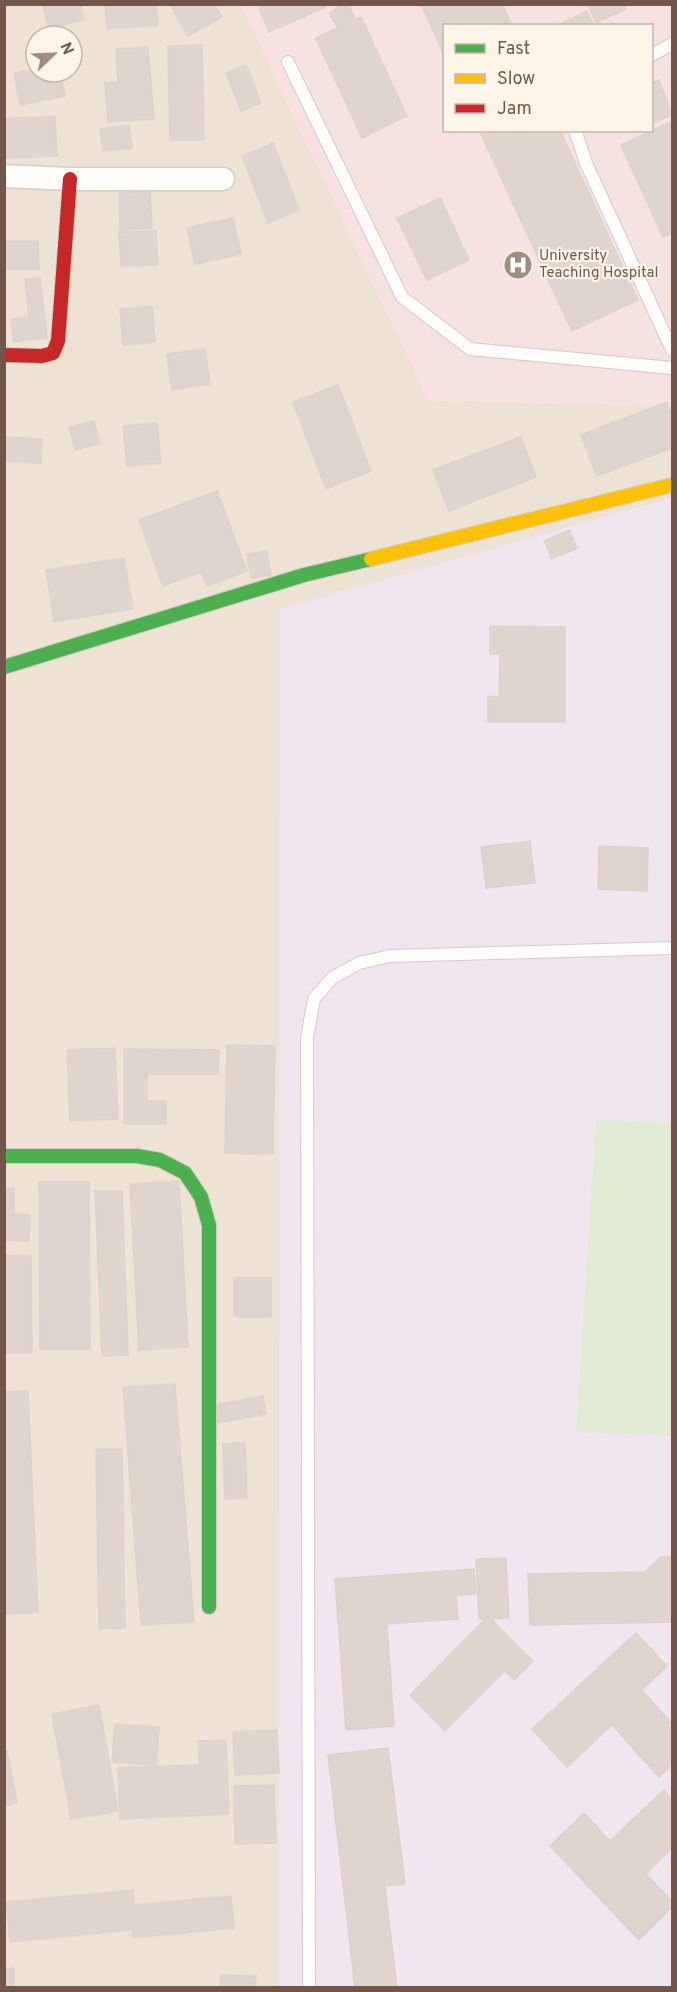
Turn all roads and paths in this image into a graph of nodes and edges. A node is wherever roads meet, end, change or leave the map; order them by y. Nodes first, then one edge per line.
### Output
1 (672, 44) edge
2 (653, 54) edge
3 (288, 62) dead end
4 (577, 132) edge
5 (4, 176) edge
6 (70, 179) junction
7 (223, 179) dead end
8 (672, 350) edge
9 (4, 355) edge
10 (672, 368) edge
11 (672, 485) edge
12 (4, 667) edge
13 (672, 948) edge
14 (4, 1156) edge
15 (209, 1607) dead end
16 (309, 1988) edge

1 - 2 lane
3 - 10 lane
4 - 8 lane
5 - 6 street
6 - 7 street
6 - 9 street
11 - 12 street
13 - 16 lane
14 - 15 street

